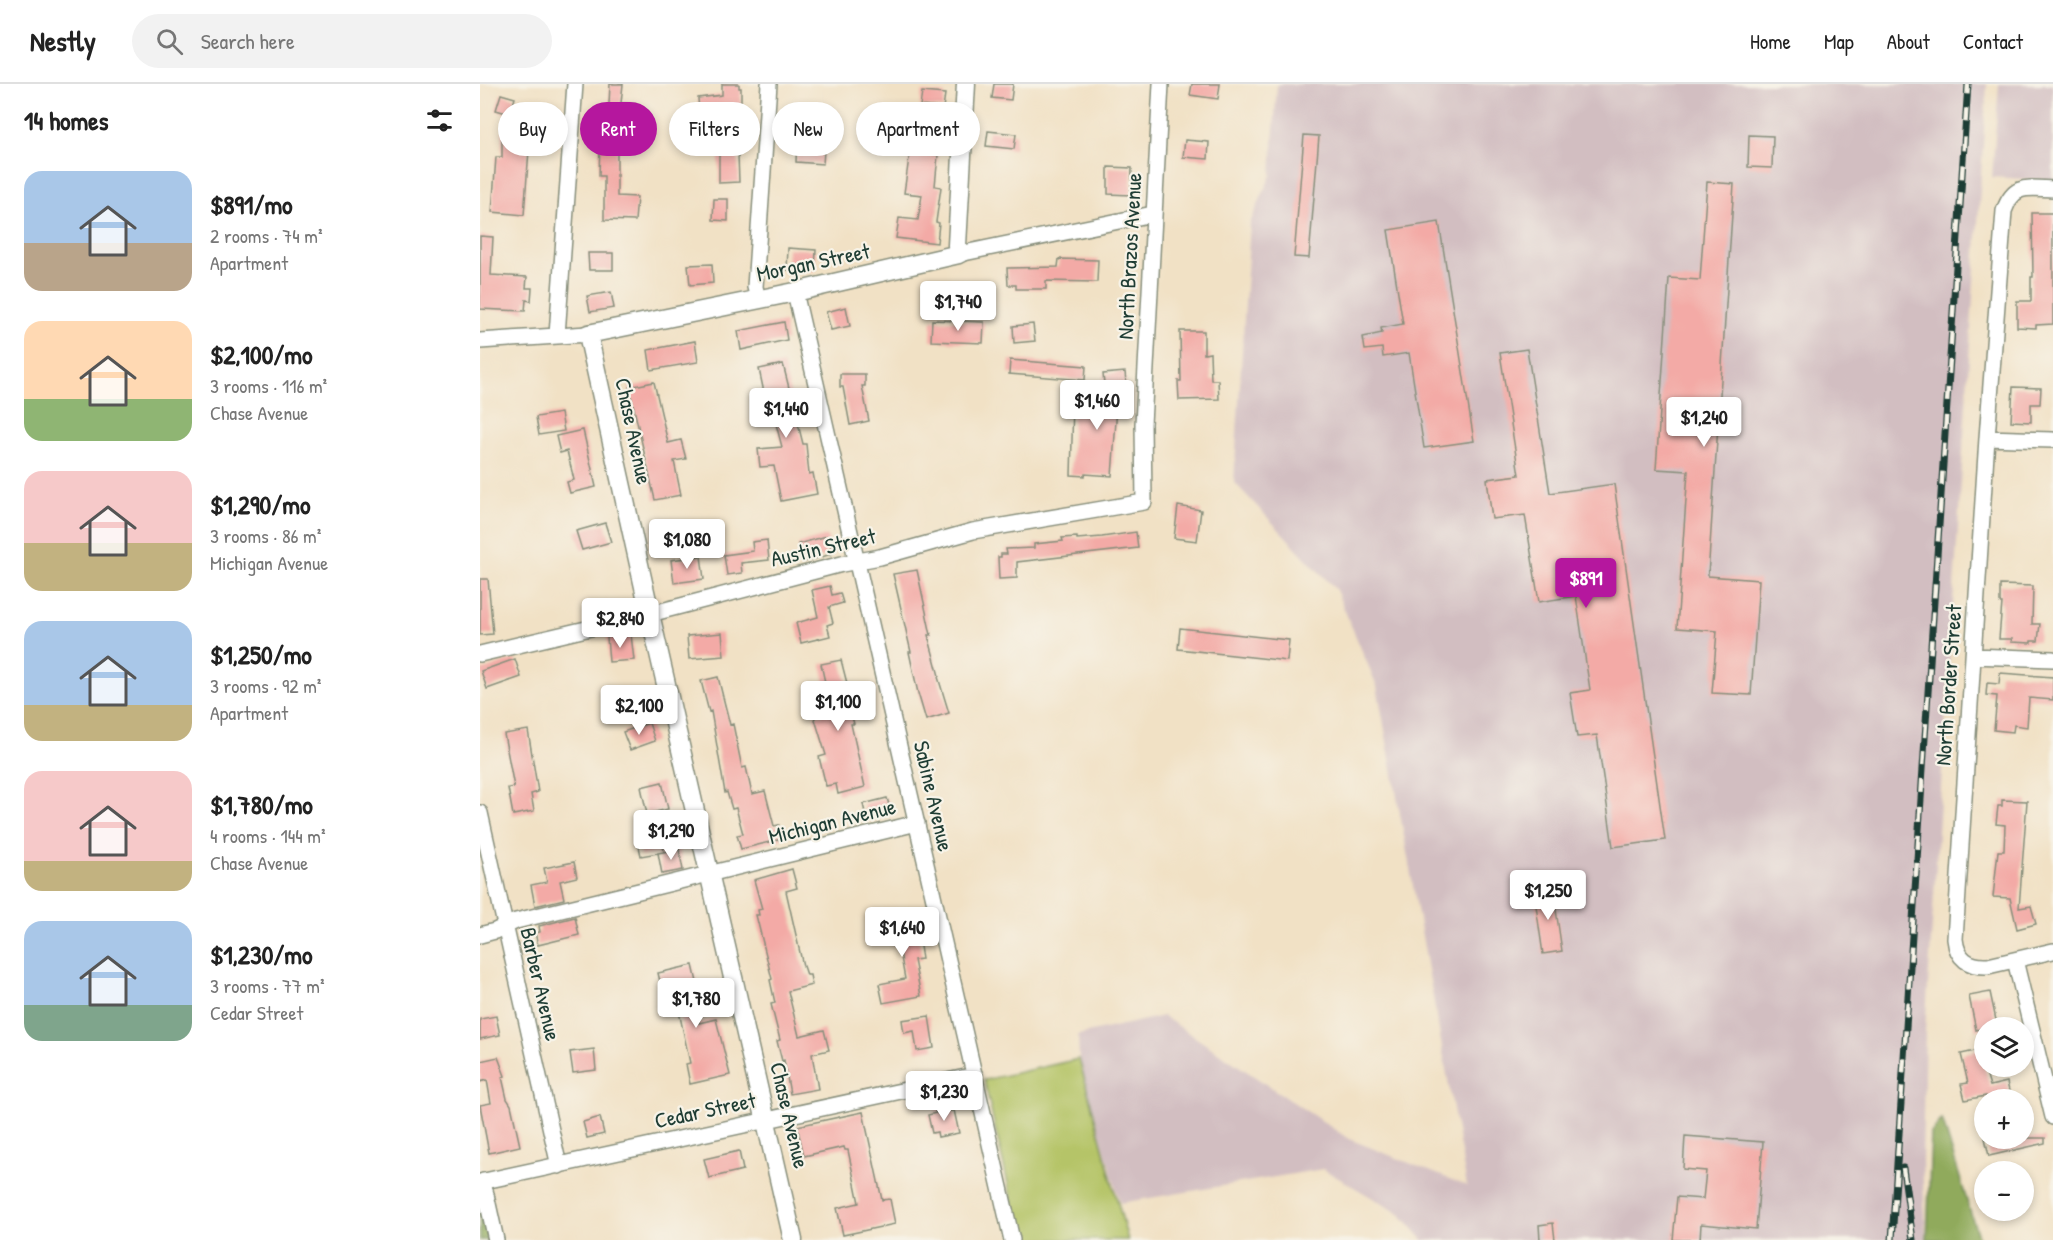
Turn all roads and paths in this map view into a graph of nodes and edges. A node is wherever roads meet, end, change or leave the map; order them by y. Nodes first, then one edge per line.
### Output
1 (575, 84) edge
2 (769, 84) edge
3 (966, 84) edge
4 (1161, 84) edge
5 (2053, 189) edge
6 (1153, 214) junction
7 (959, 254) junction
8 (795, 292) junction
9 (758, 299) junction
10 (588, 334) junction
11 (557, 335) junction
12 (480, 341) edge
13 (1986, 438) junction
14 (2053, 440) edge
15 (1143, 502) joint
16 (857, 562) junction
17 (650, 614) junction
18 (480, 654) edge
19 (1973, 656) junction
20 (2053, 659) edge
21 (480, 813) edge
22 (917, 823) junction
23 (711, 874) junction
24 (505, 926) junction
25 (480, 935) edge
26 (2053, 951) edge
27 (2015, 960) junction
28 (975, 1075) junction
29 (2053, 1117) edge
30 (766, 1120) junction
31 (559, 1166) junction
32 (482, 1182) edge
33 (496, 1240) edge
34 (793, 1240) edge
35 (1012, 1240) edge

1 - 11 street
2 - 9 street
3 - 7 street
4 - 6 street, North Brazos Avenue
5 - 13 street, North Border Street
6 - 7 street, Morgan Street
6 - 15 street, North Brazos Avenue
7 - 8 street, Morgan Street
8 - 9 street, Morgan Street
8 - 16 street, Sabine Avenue
9 - 10 street, Morgan Street
10 - 11 street, Morgan Street
10 - 17 street, Chase Avenue
11 - 12 street, Morgan Street
13 - 14 street
13 - 19 street, North Border Street
15 - 16 street, Austin Street
16 - 17 street, Austin Street
16 - 22 street, Sabine Avenue
17 - 18 street, Austin Street
17 - 23 street, Chase Avenue
19 - 20 street
19 - 27 street, North Border Street
21 - 24 street, Barber Avenue
22 - 23 street, Michigan Avenue
22 - 28 street, Sabine Avenue
23 - 24 street, Michigan Avenue
23 - 30 street, Chase Avenue
24 - 25 street, Michigan Avenue
24 - 31 street, Barber Avenue
26 - 27 street
27 - 29 street
28 - 30 street, Cedar Street
28 - 35 street, Sabine Avenue
30 - 31 street, Cedar Street
30 - 34 street, Chase Avenue
31 - 32 street, Cedar Street
32 - 33 street

